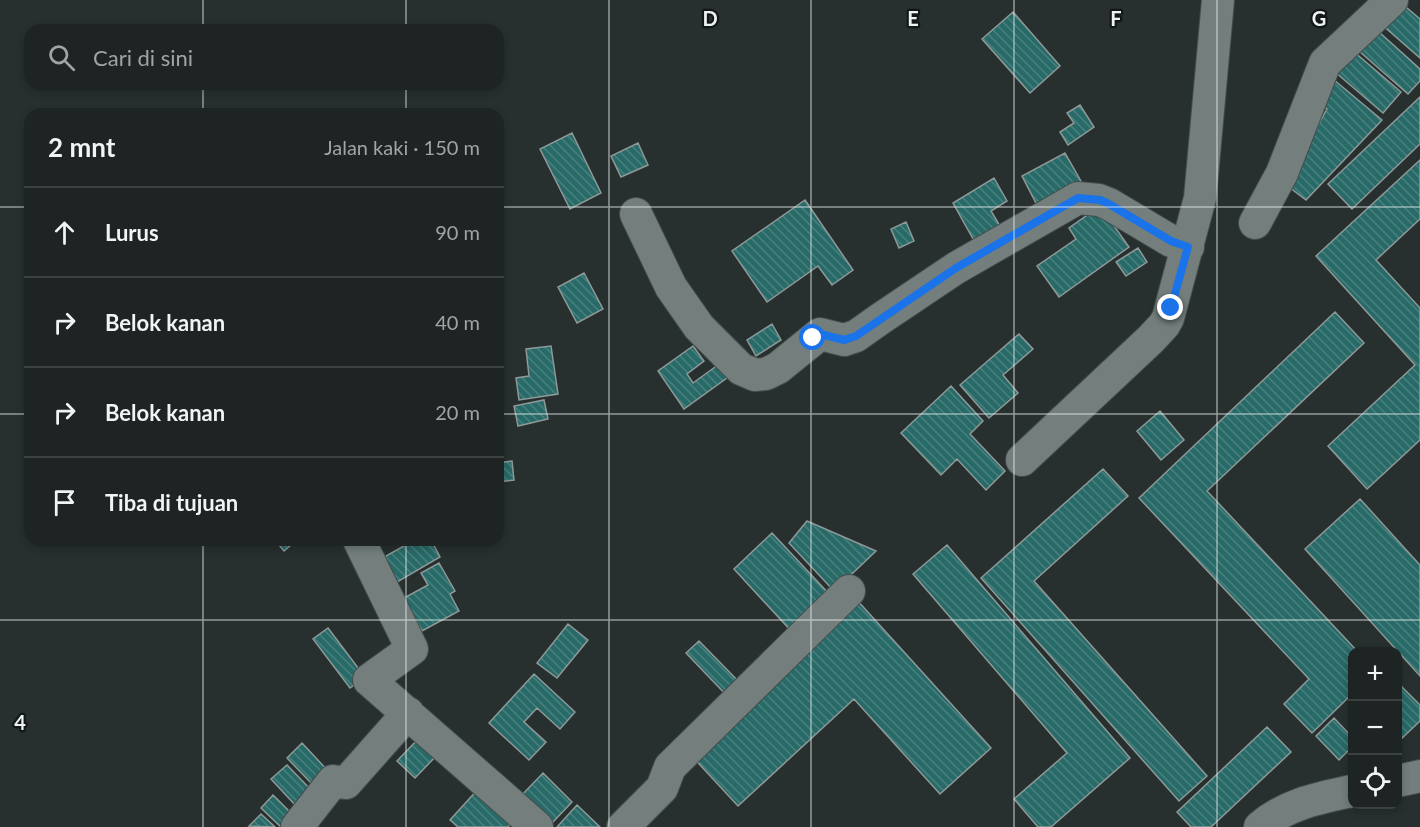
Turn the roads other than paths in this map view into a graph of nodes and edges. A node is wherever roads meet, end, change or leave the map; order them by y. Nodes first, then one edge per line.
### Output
1 (1218, 0) edge
2 (1392, 0) edge
3 (636, 214) dead end
4 (1255, 223) dead end
5 (1188, 247) junction
6 (1022, 460) dead end
7 (362, 546) edge
8 (849, 591) dead end
9 (408, 713) junction
10 (1420, 776) edge
11 (1402, 780) edge
12 (1348, 792) edge
13 (297, 827) edge
14 (537, 827) edge
15 (623, 827) edge
16 (1260, 827) edge

1 - 5 street
2 - 4 street
3 - 5 street
5 - 6 street
7 - 9 street
8 - 15 street
9 - 13 street
9 - 14 street
10 - 11 street
12 - 16 street

